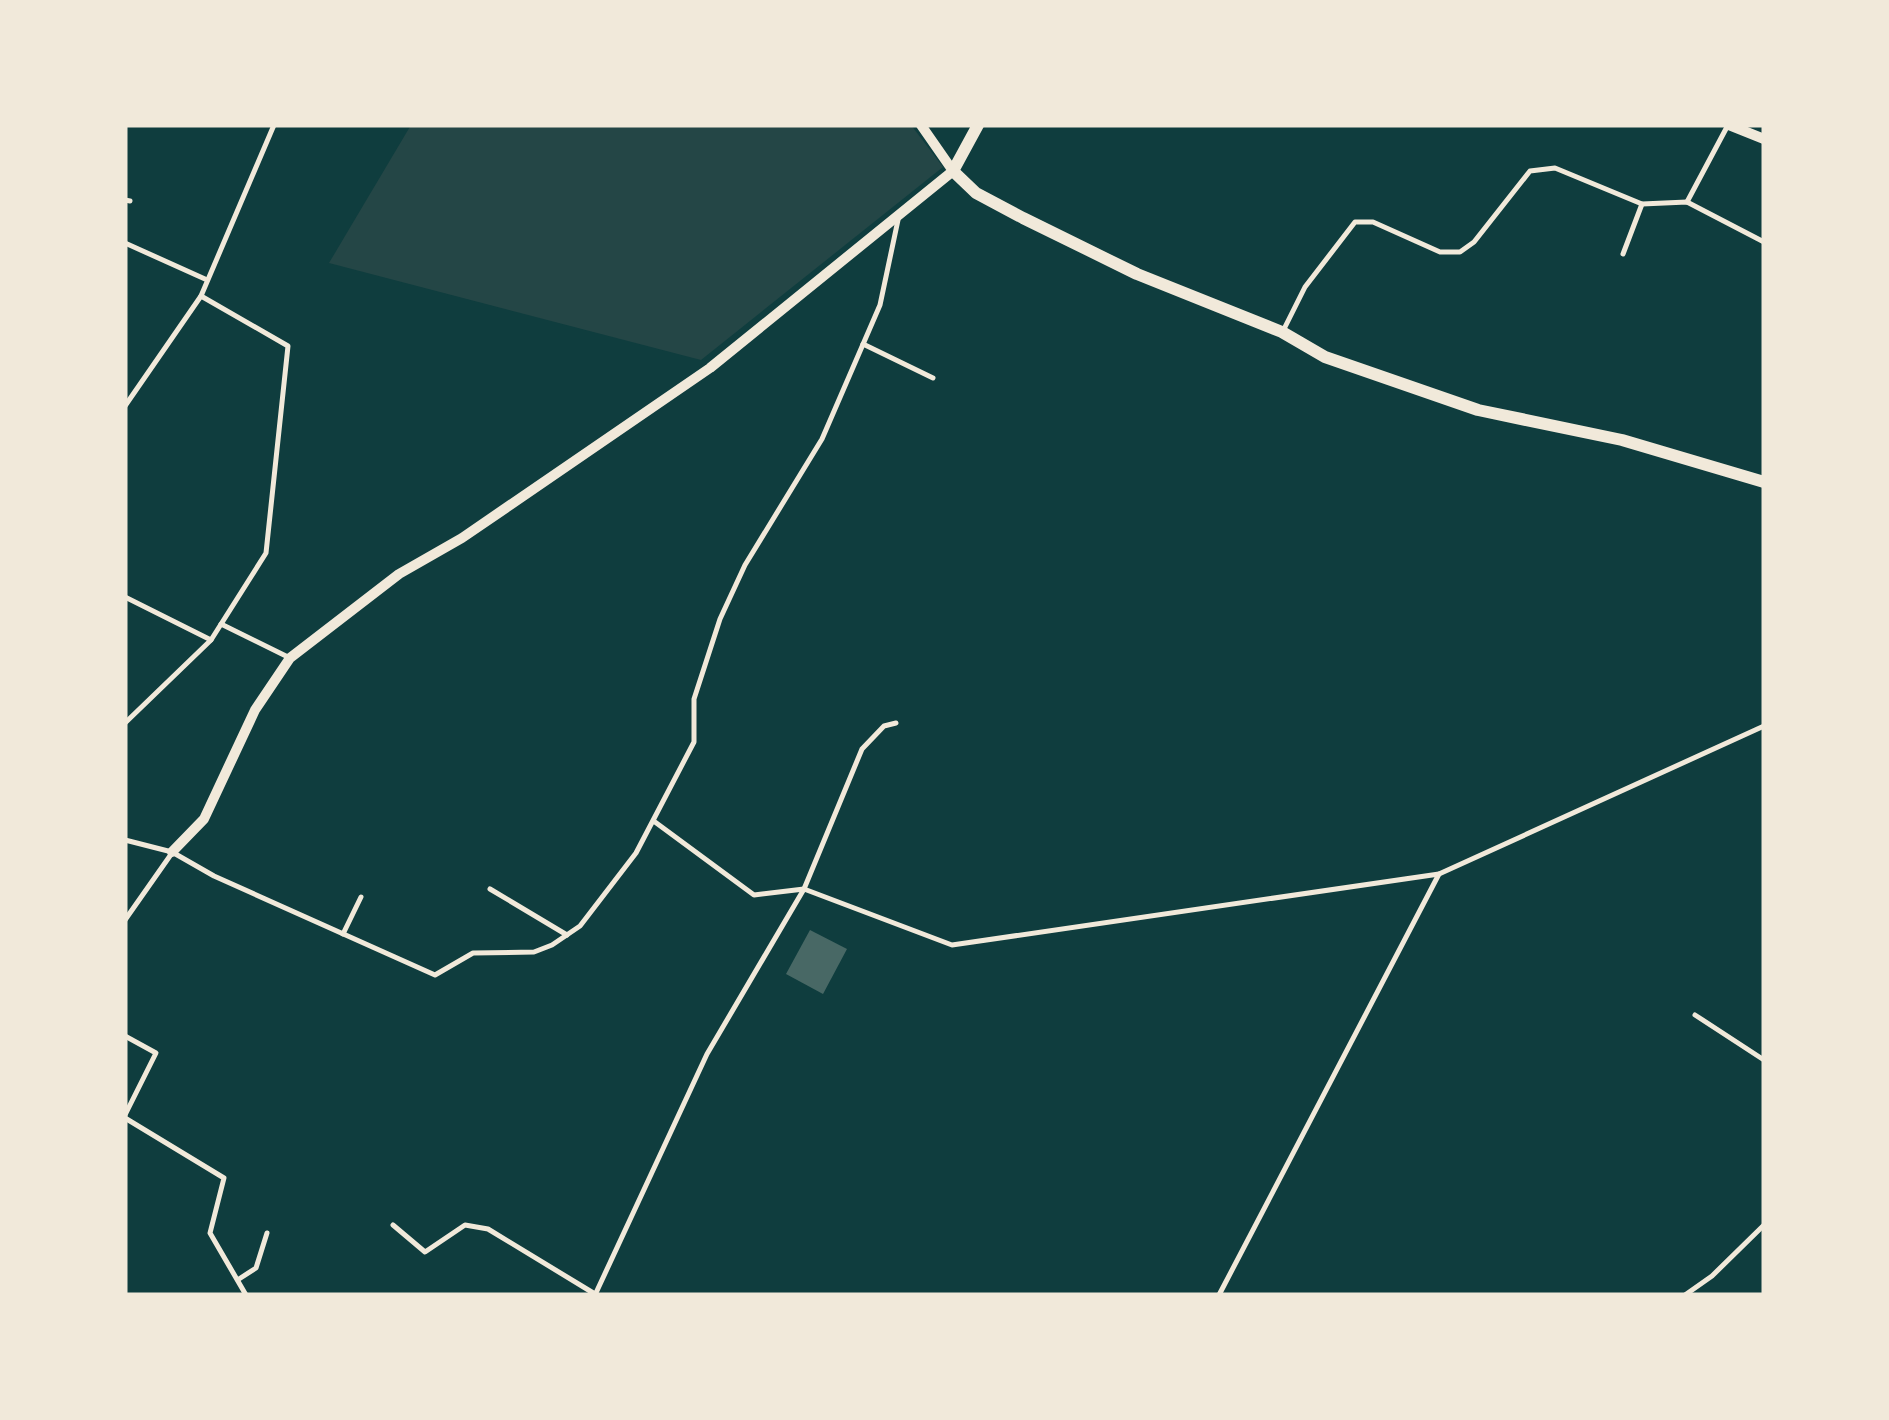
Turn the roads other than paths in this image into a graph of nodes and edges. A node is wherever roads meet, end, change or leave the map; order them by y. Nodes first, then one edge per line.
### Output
1 (274, 125) edge
2 (921, 125) edge
3 (978, 125) edge
4 (1729, 125) edge
5 (1764, 140) edge
6 (953, 172) junction
7 (1687, 202) junction
8 (1642, 204) junction
9 (899, 215) junction
10 (1764, 242) edge
11 (125, 243) edge
12 (1623, 254) dead end
13 (205, 279) junction
14 (200, 296) junction
15 (1282, 332) junction
16 (864, 344) junction
17 (932, 378) dead end
18 (125, 406) edge
19 (1764, 482) edge
20 (125, 597) edge
21 (221, 624) junction
22 (210, 640) junction
23 (290, 658) junction
24 (125, 722) edge
25 (896, 723) dead end
26 (1764, 726) edge
27 (654, 822) junction
28 (125, 840) edge
29 (172, 852) junction
30 (1439, 874) junction
31 (490, 889) dead end
32 (804, 889) junction
33 (360, 897) dead end
34 (125, 920) edge
35 (343, 934) junction
36 (567, 935) junction
37 (1695, 1016) dead end
38 (125, 1036) edge
39 (1764, 1060) edge
40 (125, 1117) edge
41 (393, 1225) dead end
42 (1764, 1225) edge
43 (267, 1233) dead end
44 (239, 1279) junction
45 (246, 1295) edge
46 (595, 1295) edge
47 (1219, 1295) edge
48 (1684, 1295) edge

1 - 13 lane
2 - 6 street
3 - 6 street
4 - 5 street
4 - 7 lane
6 - 9 street
6 - 15 street
7 - 8 lane
7 - 10 lane
8 - 12 lane
8 - 15 lane
9 - 16 lane
9 - 23 street
11 - 13 lane
13 - 14 lane
14 - 18 lane
14 - 21 lane
15 - 19 street
16 - 17 lane
16 - 27 lane
20 - 22 lane
21 - 22 lane
21 - 23 lane
22 - 24 lane
23 - 29 street
25 - 32 lane
26 - 30 lane
27 - 32 lane
27 - 36 lane
28 - 29 lane
29 - 34 lane
29 - 35 lane
30 - 32 lane
30 - 47 lane
31 - 36 lane
32 - 46 lane
33 - 35 lane
35 - 36 lane
37 - 39 lane
38 - 40 lane
40 - 44 lane
41 - 46 lane
42 - 48 lane
43 - 44 lane
44 - 45 lane

